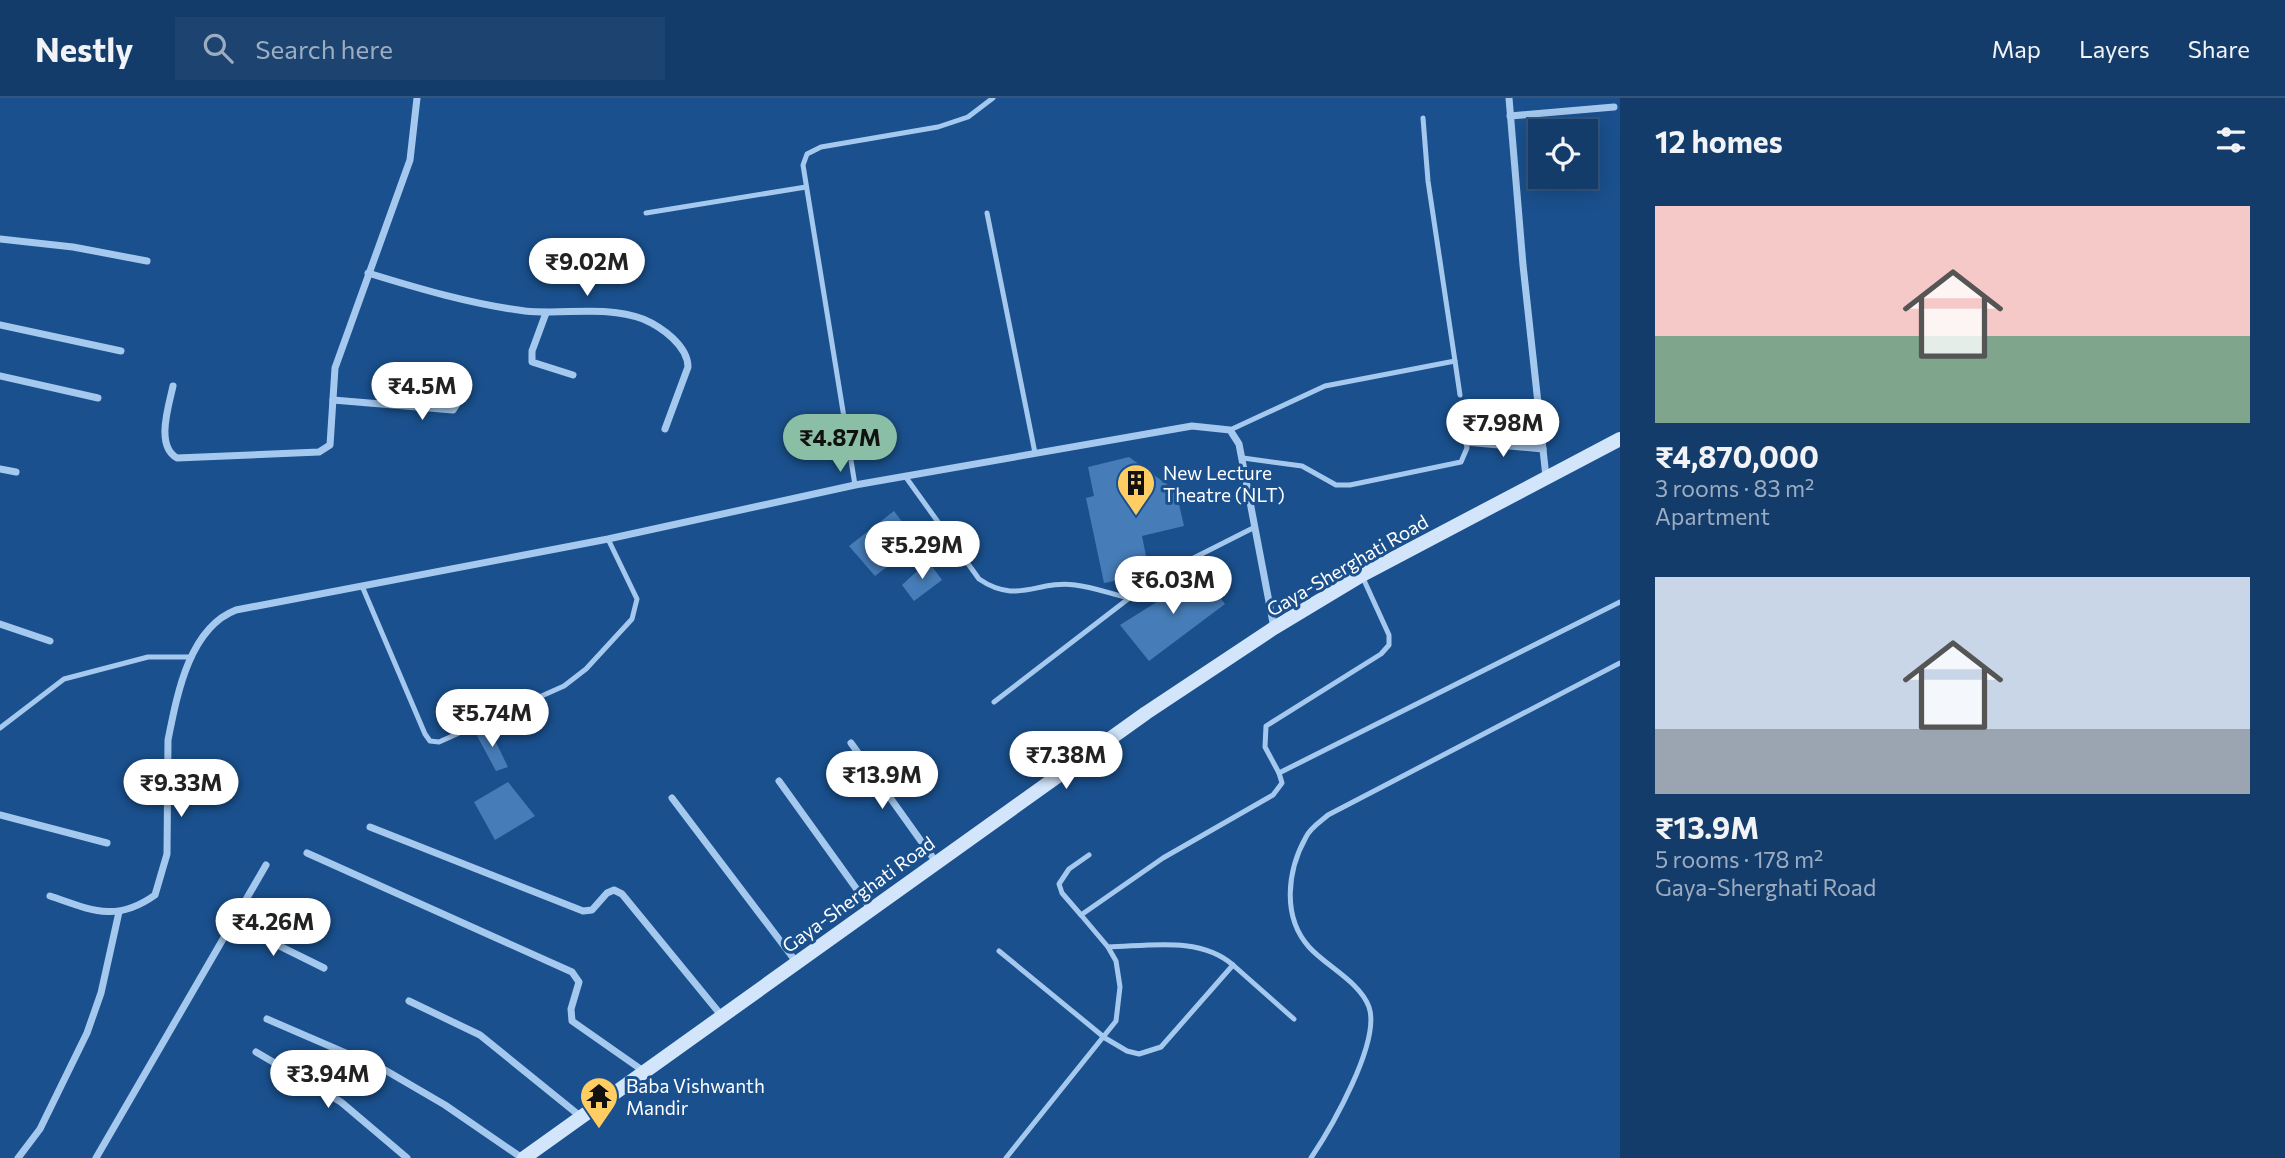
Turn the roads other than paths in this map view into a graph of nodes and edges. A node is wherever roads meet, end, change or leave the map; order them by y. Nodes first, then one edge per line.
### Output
1 (417, 98) edge
2 (993, 98) edge
3 (1509, 98) edge
4 (1614, 107) dead end
5 (1510, 116) junction
6 (1423, 118) dead end
7 (806, 187) junction
8 (646, 213) dead end
9 (987, 213) dead end
10 (0, 239) edge
11 (147, 261) dead end
12 (368, 273) junction
13 (546, 313) junction
14 (0, 326) edge
15 (121, 351) dead end
16 (1455, 361) junction
17 (464, 373) dead end
18 (573, 375) dead end
19 (0, 376) edge
20 (173, 386) dead end
21 (1460, 395) dead end
22 (98, 398) dead end
23 (333, 400) junction
24 (1463, 422) dead end
25 (664, 429) dead end
26 (1230, 430) junction
27 (1620, 440) edge
28 (1466, 442) junction
29 (1543, 449) junction
30 (1035, 453) junction
31 (1243, 458) junction
32 (0, 469) edge
33 (16, 471) dead end
34 (905, 476) junction
35 (1546, 478) junction
36 (855, 485) junction
37 (1253, 528) junction
38 (608, 539) junction
39 (1362, 575) junction
40 (362, 586) junction
41 (1129, 598) junction
42 (1620, 602) edge
43 (0, 624) edge
44 (1274, 628) junction
45 (50, 641) dead end
46 (192, 657) junction
47 (1620, 663) edge
48 (995, 702) dead end
49 (0, 728) edge
50 (851, 743) dead end
51 (1279, 774) junction
52 (779, 781) dead end
53 (672, 798) dead end
54 (0, 815) edge
55 (370, 827) dead end
56 (107, 843) dead end
57 (307, 853) dead end
58 (1089, 855) dead end
59 (936, 862) junction
60 (266, 865) dead end
61 (50, 896) dead end
62 (871, 909) junction
63 (119, 912) junction
64 (1081, 915) junction
65 (233, 923) junction
66 (1108, 947) junction
67 (999, 950) dead end
68 (797, 963) junction
69 (1233, 965) junction
70 (324, 968) dead end
71 (409, 1001) dead end
72 (721, 1015) junction
73 (267, 1019) dead end
74 (1294, 1019) dead end
75 (1105, 1038) junction
76 (256, 1052) dead end
77 (642, 1070) junction
78 (580, 1116) junction
79 (18, 1158) edge
80 (96, 1158) edge
81 (407, 1158) edge
82 (523, 1158) edge
83 (1006, 1158) edge
84 (1311, 1158) edge

1 - 12 street
2 - 7 lane
3 - 5 street
4 - 5 street
5 - 29 street
6 - 16 lane
7 - 8 lane
7 - 36 lane
9 - 30 lane
10 - 11 street
12 - 13 street
12 - 23 street
13 - 18 street
13 - 25 street
14 - 15 street
16 - 21 lane
16 - 26 lane
17 - 23 street
19 - 22 street
20 - 23 street
24 - 28 lane
26 - 30 street
26 - 31 street
27 - 35 main road, Gaya-Sherghati Road
28 - 29 street
28 - 31 lane
29 - 35 street
30 - 34 street
31 - 37 street
32 - 33 street
34 - 36 street
34 - 41 lane
35 - 39 main road, Gaya-Sherghati Road
36 - 38 street
37 - 41 lane
37 - 44 street
38 - 40 street
38 - 40 lane
39 - 44 main road, Gaya-Sherghati Road
39 - 51 lane
40 - 46 street
41 - 48 lane
42 - 51 lane
43 - 45 street
44 - 59 main road, Gaya-Sherghati Road
46 - 49 lane
46 - 63 street
47 - 84 lane
50 - 59 street
51 - 64 lane
52 - 62 street
53 - 68 street
54 - 56 street
55 - 72 street
57 - 77 street
58 - 64 lane
59 - 62 main road, Gaya-Sherghati Road
60 - 65 street
61 - 63 street
62 - 68 main road, Gaya-Sherghati Road
63 - 79 street
64 - 66 lane
65 - 70 street
65 - 80 street
66 - 69 lane
66 - 75 lane
67 - 75 lane
68 - 72 main road, Gaya-Sherghati Road
69 - 74 lane
69 - 75 lane
71 - 78 street
72 - 77 main road, Gaya-Sherghati Road
73 - 82 street
75 - 83 lane
76 - 81 street
77 - 78 main road, Gaya-Sherghati Road
78 - 82 main road, Gaya-Sherghati Road

